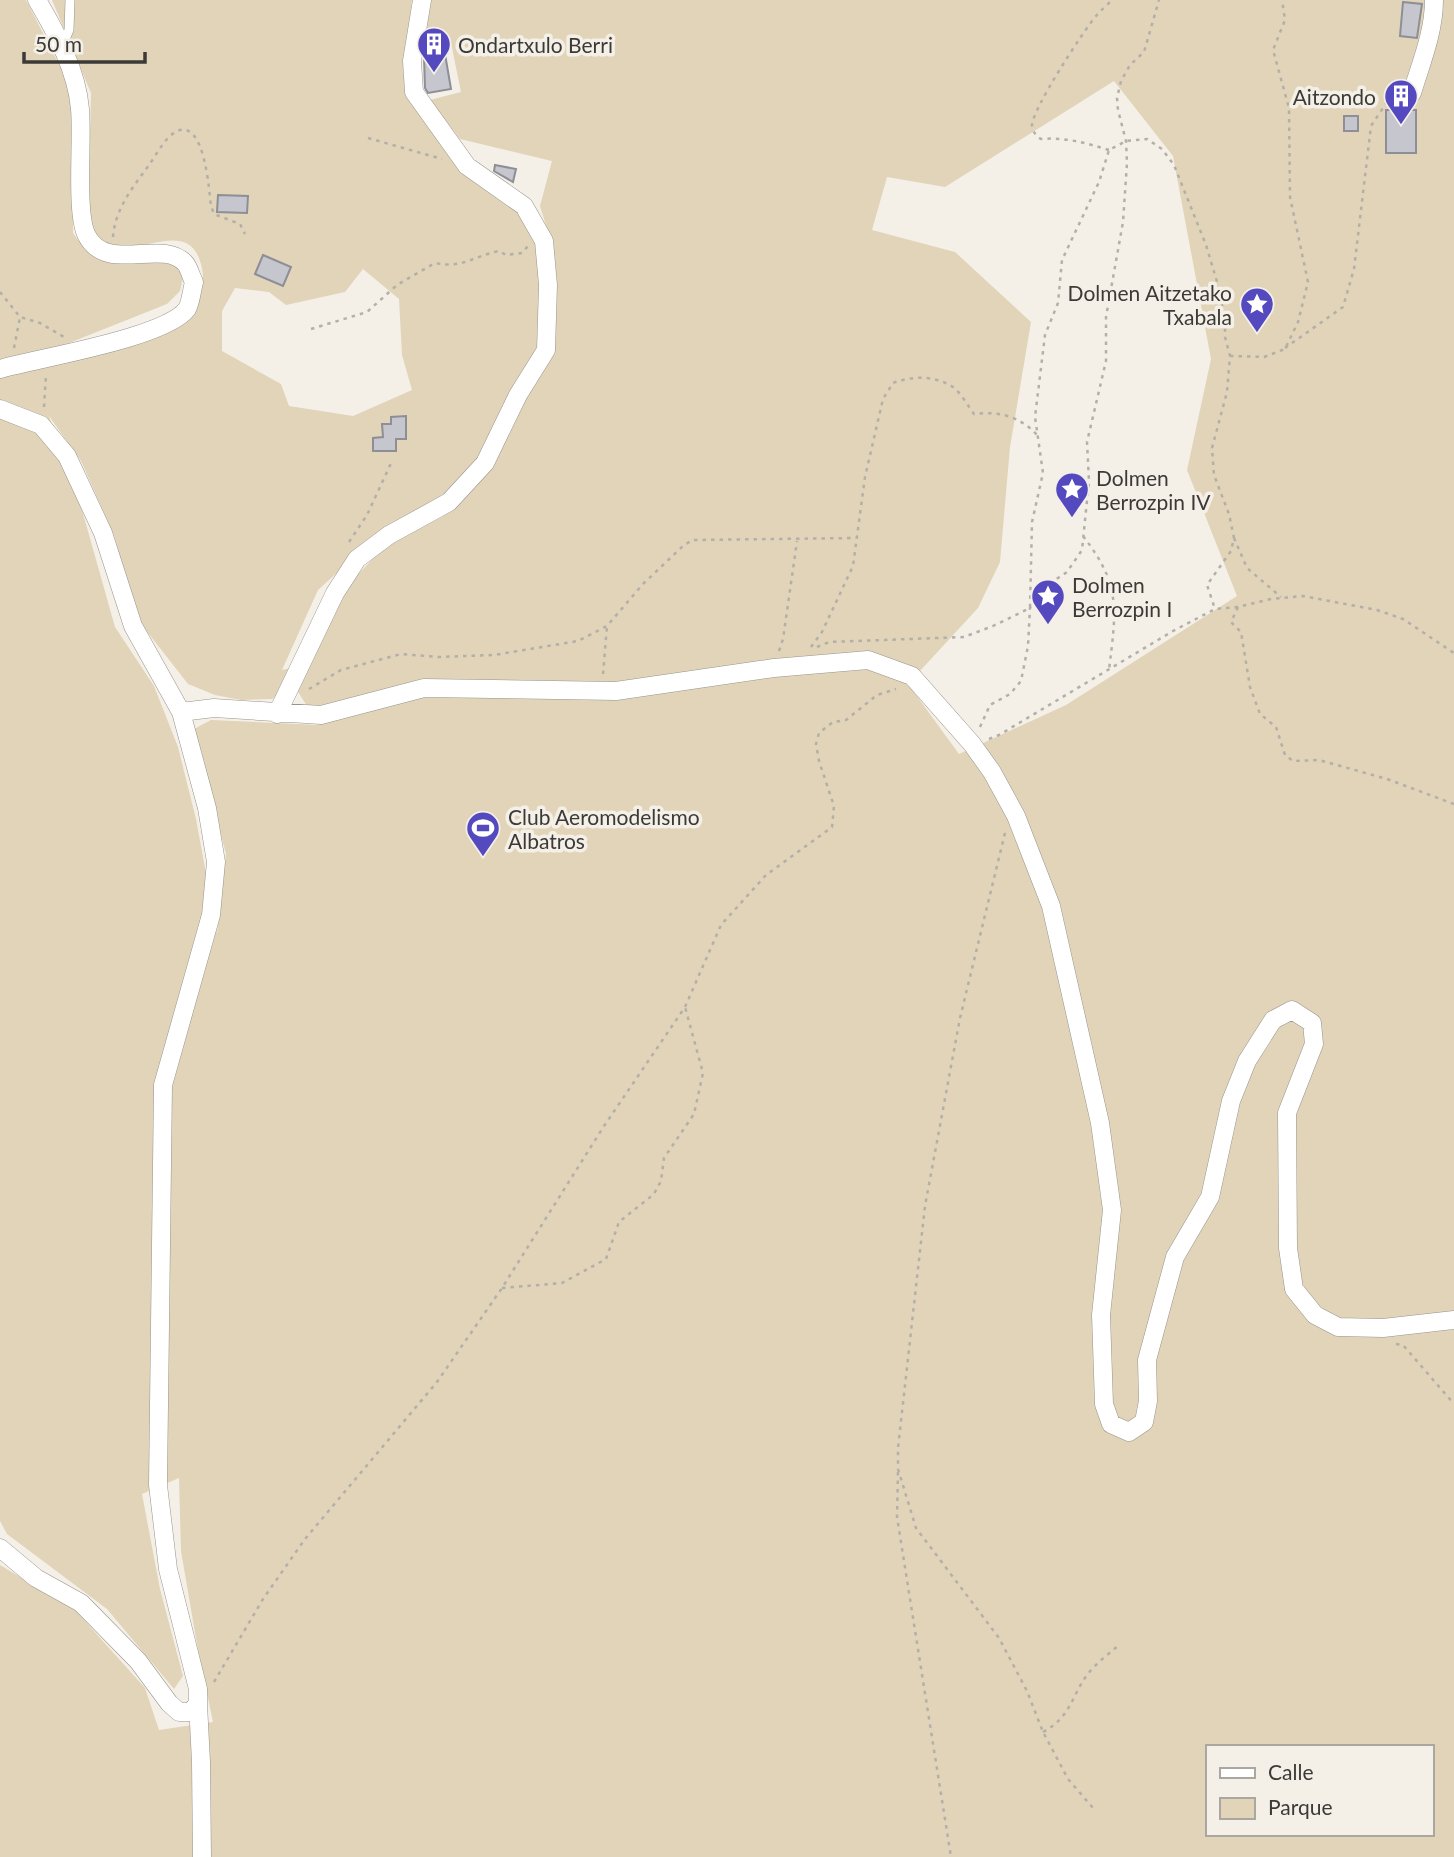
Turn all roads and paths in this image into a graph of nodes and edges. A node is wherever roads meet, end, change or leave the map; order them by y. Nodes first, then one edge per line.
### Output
1 (37, 0) edge
2 (69, 0) edge
3 (422, 0) edge
4 (1112, 0) edge
5 (1158, 0) edge
6 (1282, 0) edge
7 (1434, 0) edge
8 (61, 47) junction
9 (1412, 93) joint
10 (368, 138) dead end
11 (1126, 141) junction
12 (1109, 150) junction
13 (467, 166) junction
14 (245, 234) dead end
15 (544, 241) junction
16 (121, 255) junction
17 (0, 292) edge
18 (20, 317) junction
19 (311, 329) dead end
20 (1284, 349) junction
21 (74, 351) junction
22 (1230, 356) junction
23 (45, 358) junction
24 (7, 367) edge
25 (0, 409) edge
26 (41, 425) junction
27 (1040, 438) junction
28 (392, 461) dead end
29 (1083, 536) junction
30 (856, 538) junction
31 (1234, 538) junction
32 (797, 539) junction
33 (347, 545) dead end
34 (1282, 598) junction
35 (1238, 607) junction
36 (1030, 608) junction
37 (1215, 609) junction
38 (607, 626) junction
39 (1454, 653) edge
40 (774, 668) junction
41 (1109, 670) junction
42 (912, 677) junction
43 (602, 691) junction
44 (304, 693) dead end
45 (181, 712) junction
46 (277, 714) junction
47 (972, 744) junction
48 (1454, 804) edge
49 (1016, 816) junction
50 (685, 1007) junction
51 (502, 1287) junction
52 (1454, 1320) edge
53 (1393, 1343) dead end
54 (1454, 1404) edge
55 (898, 1469) junction
56 (0, 1548) edge
57 (1120, 1644) dead end
58 (198, 1704) junction
59 (1043, 1732) junction
60 (1093, 1808) dead end
61 (202, 1857) edge
62 (951, 1857) edge

1 - 8 street
2 - 8 lane
3 - 13 street
4 - 12 path
5 - 11 path
6 - 20 path
7 - 9 street
8 - 16 street
9 - 20 path
10 - 13 path
11 - 12 path
11 - 22 path
11 - 29 path
12 - 27 path
13 - 15 street
14 - 16 path
15 - 19 path
15 - 46 street
16 - 21 street
17 - 18 path
18 - 21 path
18 - 24 path
20 - 22 path
21 - 23 street
22 - 31 path
23 - 24 street
23 - 26 path
25 - 26 street
26 - 45 street
27 - 30 path
27 - 36 path
28 - 33 path
29 - 36 path
29 - 41 path
30 - 32 path
30 - 36 path
31 - 34 path
31 - 37 path
32 - 38 path
32 - 40 path
34 - 35 path
34 - 39 path
35 - 37 path
35 - 48 path
36 - 47 path
37 - 41 path
38 - 43 path
38 - 44 path
40 - 42 street
40 - 43 street
41 - 47 path
42 - 47 street
42 - 50 path
43 - 46 street
45 - 46 street
45 - 58 street
47 - 49 street
49 - 52 street
49 - 55 path
50 - 51 path
50 - 51 path
51 - 58 path
53 - 54 path
55 - 59 path
55 - 62 path
56 - 58 street
57 - 59 path
58 - 61 street
59 - 60 path

